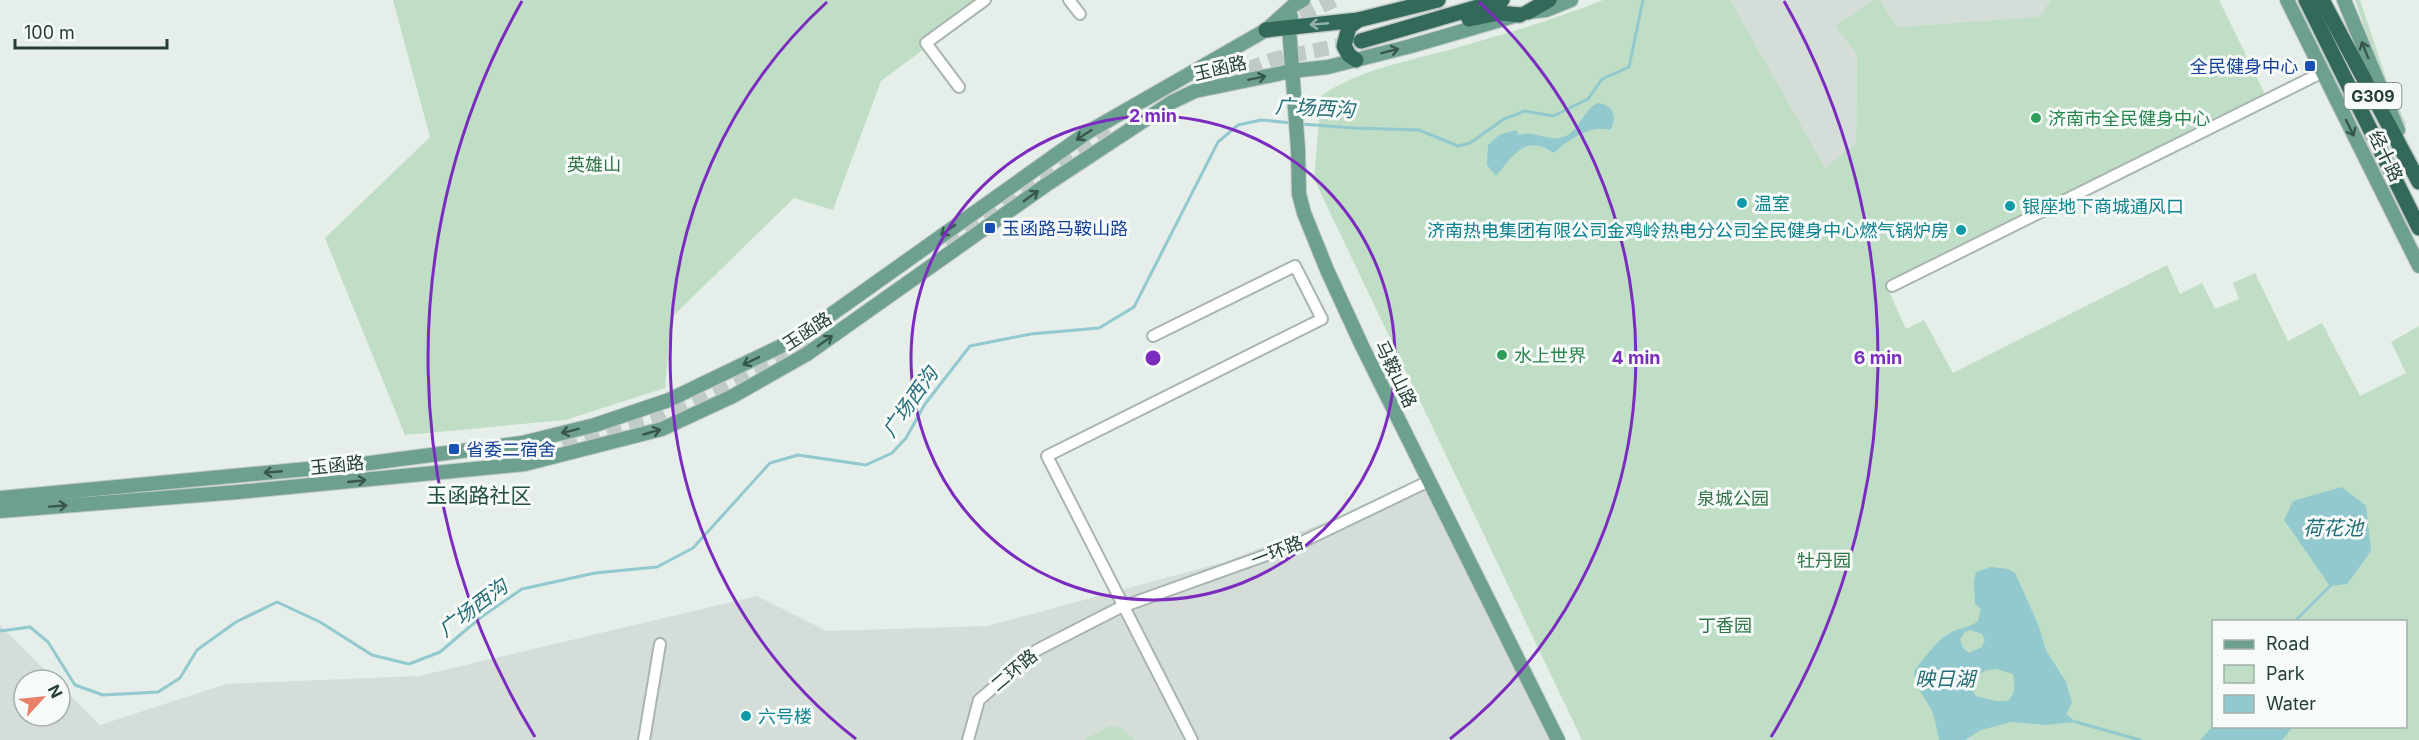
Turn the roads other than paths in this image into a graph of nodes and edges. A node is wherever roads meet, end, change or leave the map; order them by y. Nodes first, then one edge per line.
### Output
1 (985, 0) edge
2 (1069, 0) edge
3 (1438, 0) edge
4 (1502, 0) edge
5 (1549, 0) edge
6 (1571, 0) edge
7 (2287, 0) edge
8 (2306, 0) edge
9 (2344, 0) edge
10 (1297, 2) edge
11 (2325, 5) edge
12 (1524, 13) junction
13 (1080, 14) dead end
14 (1358, 20) junction
15 (1289, 27) junction
16 (1266, 30) junction
17 (1392, 33) junction
18 (1361, 41) tunnel mouth
19 (1356, 60) junction
20 (1292, 70) junction
21 (2323, 72) junction
22 (959, 87) dead end
23 (2419, 182) edge
24 (2419, 228) edge
25 (2419, 266) edge
26 (1892, 286) dead end
27 (1153, 336) dead end
28 (1429, 481) junction
29 (0, 498) edge
30 (0, 511) edge
31 (1121, 608) junction
32 (660, 644) dead end
33 (644, 740) edge
34 (968, 740) edge
35 (1192, 740) edge
36 (1558, 740) edge

1 - 22 street
2 - 13 street
3 - 14 highway
4 - 17 highway
5 - 12 highway
6 - 12 main road, 玉函路
7 - 21 main road, 经十路
8 - 24 highway, 经十路 / G309
23 -> 9 main road, 经十路
10 - 15 main road, 马鞍山路
10 - 16 main road, 玉函路
11 - 23 highway, 经十路 / G309
12 - 17 highway
19 -> 12 main road, 玉函路
14 -> 15 highway
14 - 19 highway
15 - 16 highway
15 - 20 main road, 马鞍山路
16 -> 29 main road, 玉函路
17 - 18 highway
19 - 20 main road, 玉函路
20 - 28 main road, 马鞍山路
30 -> 20 main road, 玉函路
21 -> 25 main road, 经十路
21 - 26 street
27 - 31 street
28 - 31 street, 一环路
28 - 36 main road, 马鞍山路
31 - 34 street, 二环路
31 - 35 street
32 - 33 street

